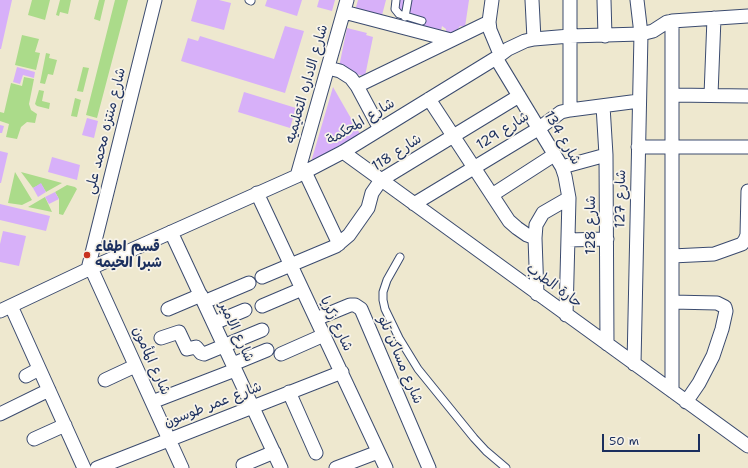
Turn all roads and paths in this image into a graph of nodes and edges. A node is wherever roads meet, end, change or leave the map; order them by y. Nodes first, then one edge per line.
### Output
1 (155, 0) edge
2 (396, 0) edge
3 (408, 0) edge
4 (492, 0) edge
5 (532, 0) edge
6 (570, 0) edge
7 (604, 0) edge
8 (637, 0) edge
9 (345, 6) edge
10 (748, 16) edge
11 (406, 17) junction
12 (714, 18) junction
13 (422, 21) dead end
14 (672, 21) junction
15 (489, 22) junction
16 (640, 34) junction
17 (570, 36) junction
18 (605, 36) junction
19 (534, 39) junction
20 (451, 40) junction
21 (498, 56) junction
22 (328, 68) junction
23 (357, 86) junction
24 (672, 95) junction
25 (519, 96) junction
26 (711, 96) junction
27 (748, 96) edge
28 (429, 99) junction
29 (639, 101) junction
30 (603, 106) junction
31 (570, 110) junction
32 (380, 129) junction
33 (538, 129) junction
34 (454, 136) junction
35 (638, 146) junction
36 (672, 147) junction
37 (748, 147) edge
38 (343, 152) junction
39 (554, 154) junction
40 (606, 155) junction
41 (562, 167) junction
42 (474, 168) junction
43 (301, 174) junction
44 (381, 180) junction
45 (748, 192) edge
46 (257, 193) junction
47 (492, 195) junction
48 (569, 198) junction
49 (414, 204) junction
50 (747, 225) edge
51 (171, 232) junction
52 (535, 238) junction
53 (607, 239) junction
54 (568, 240) junction
55 (339, 244) junction
56 (672, 256) junction
57 (400, 257) dead end
58 (291, 265) junction
59 (89, 268) junction
60 (262, 277) dead end
61 (249, 283) dead end
62 (302, 289) junction
63 (537, 294) junction
64 (202, 299) junction
65 (672, 302) junction
66 (262, 306) dead end
67 (6, 308) edge
68 (168, 309) dead end
69 (246, 310) dead end
70 (566, 315) junction
71 (316, 319) junction
72 (214, 323) junction
73 (262, 330) dead end
74 (324, 335) junction
75 (161, 338) dead end
76 (607, 344) junction
77 (224, 346) junction
78 (267, 350) dead end
79 (281, 354) dead end
80 (634, 364) junction
81 (135, 366) junction
82 (234, 367) junction
83 (39, 369) junction
84 (342, 372) junction
85 (26, 376) dead end
86 (105, 380) dead end
87 (49, 390) junction
88 (672, 391) junction
89 (289, 392) junction
90 (152, 402) junction
91 (686, 402) junction
92 (253, 407) junction
93 (0, 414) edge
94 (65, 425) junction
95 (34, 439) dead end
96 (169, 440) junction
97 (748, 446) edge
98 (274, 452) junction
99 (378, 452) junction
100 (316, 453) dead end
101 (243, 464) dead end
102 (113, 465) edge
103 (84, 468) edge
104 (97, 468) edge
105 (182, 468) edge
106 (281, 468) edge
107 (336, 468) edge
108 (386, 468) edge
109 (429, 468) edge
110 (506, 468) edge

1 - 59 street, شارع منتزه محمد على
2 - 11 lane
3 - 11 lane
4 - 15 street
5 - 19 street
6 - 17 street
7 - 18 street
8 - 16 street, شارع 127
9 - 20 street
9 - 22 street, شارع الاداره التعليميه
10 - 12 street, شارع المحكمة
11 - 13 lane
12 - 14 street, شارع المحكمة
12 - 26 street
14 - 16 street, شارع المحكمة
14 - 24 street
15 - 20 street
15 - 21 street, شارع 134
16 - 18 street, شارع المحكمة
16 - 29 street, شارع 127
17 - 18 street, شارع المحكمة
17 - 19 street, شارع المحكمة
17 - 31 street
19 - 21 street, شارع المحكمة
20 - 23 street
21 - 25 street, شارع 134
21 - 28 street, شارع المحكمة
22 - 23 street
22 - 43 street, شارع الاداره التعليميه
23 - 32 street
24 - 26 street
24 - 36 street
25 - 33 street, شارع 134
25 - 34 street, شارع 118
26 - 27 street
28 - 32 street, شارع المحكمة
28 - 34 street
29 - 30 street, شارع 129
29 - 35 street, شارع 127
30 - 31 street, شارع 129
30 - 40 street, شارع 128
31 - 33 street, شارع 129
32 - 38 street, شارع المحكمة
33 - 39 street, شارع 134
33 - 42 street, شارع 129
34 - 42 street
34 - 44 street, شارع 118
35 - 36 street
35 - 80 street, شارع 127
36 - 37 street
36 - 56 street
38 - 43 street, شارع المحكمة
38 - 44 street, حارة الطرب
39 - 41 street, شارع 134
39 - 47 street
40 - 41 street
40 - 53 street, شارع 128
41 - 48 street, شارع 134
42 - 47 street
42 - 49 street, شارع 129
43 - 46 street, شارع المحكمة
43 - 55 street
44 - 49 street, حارة الطرب
44 - 55 street, شارع 118
45 - 50 street
46 - 51 street, شارع المحكمة
46 - 58 street, شارع زكريا
47 - 52 street
48 - 52 street
48 - 54 street, شارع 134
49 - 63 street, حارة الطرب
50 - 56 street
51 - 59 street, شارع المحكمة
51 - 64 street, شارع الامير
52 - 63 street
53 - 54 street
53 - 76 street, شارع 128
54 - 70 street, شارع 134
55 - 58 street, شارع 118
56 - 65 street
57 - 110 lane
58 - 60 street, شارع 118
58 - 62 street, شارع زكريا
59 - 67 street, شارع المحكمة
59 - 81 street, شارع المأمون
61 - 64 street
62 - 66 street
62 - 71 street, شارع زكريا
63 - 70 street, حارة الطرب
64 - 68 street
64 - 72 street, شارع الامير
65 - 88 street
65 - 91 street
67 - 83 street
69 - 72 street
70 - 76 street, حارة الطرب
71 - 74 street, شارع زكريا
71 - 109 street, شارع مساكن تلو
72 - 77 street, شارع الامير
73 - 77 street
74 - 79 street
74 - 84 street, شارع زكريا
75 - 77 street
76 - 80 street, حارة الطرب
77 - 82 street, شارع الامير
78 - 82 street
80 - 88 street, حارة الطرب
81 - 86 street
81 - 90 street, شارع المأمون
82 - 90 street
82 - 92 street, شارع الامير
83 - 85 street
83 - 87 street
84 - 89 street, شارع عمر طوسون
84 - 99 street, شارع زكريا
87 - 93 street
87 - 94 street
88 - 91 street, حارة الطرب
89 - 92 street, شارع عمر طوسون
89 - 100 street
90 - 96 street, شارع المأمون
91 - 97 street, حارة الطرب
92 - 96 street, شارع عمر طوسون
92 - 98 street, شارع الامير
94 - 95 street
94 - 103 street
96 - 102 street, شارع عمر طوسون
96 - 105 street, شارع المأمون
98 - 101 street
98 - 106 street, شارع الامير
99 - 107 street
99 - 108 street, شارع زكريا
102 - 104 street, شارع عمر طوسون

